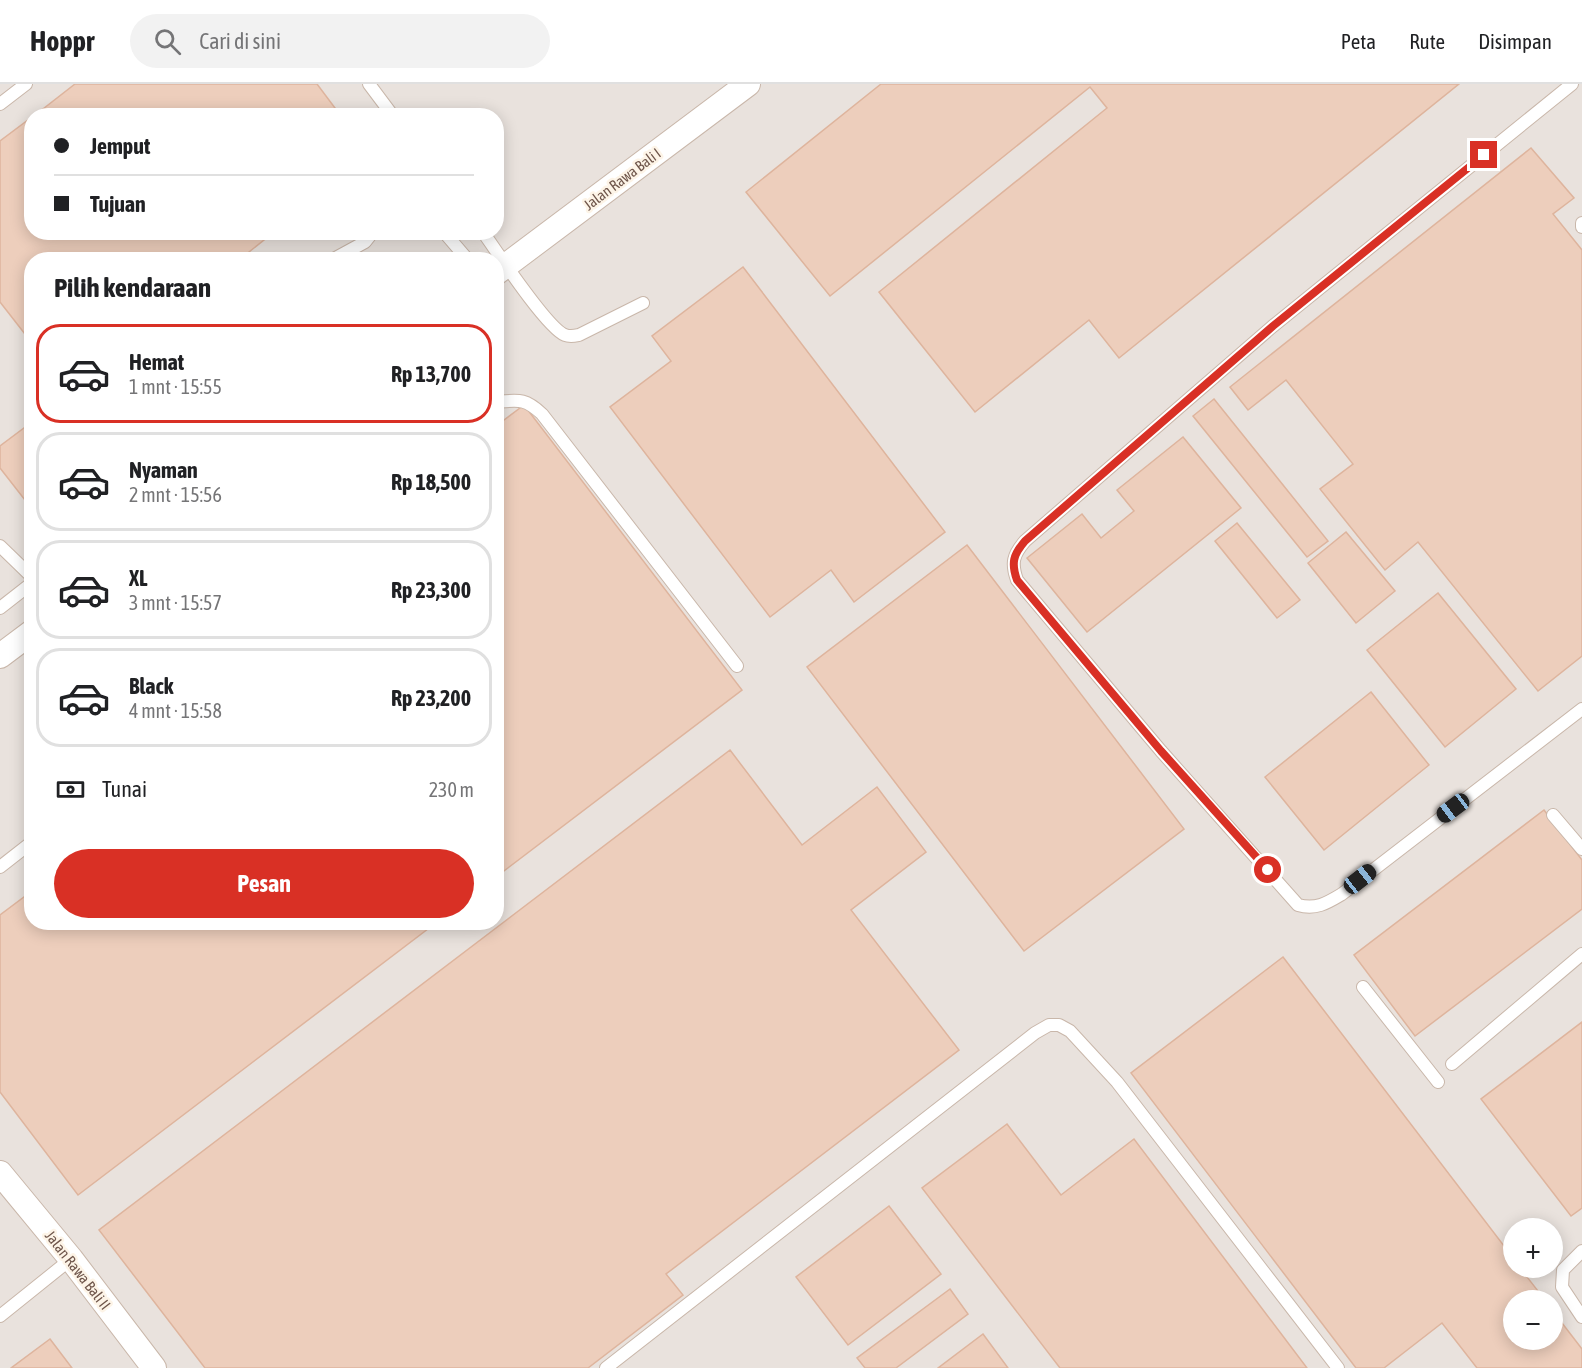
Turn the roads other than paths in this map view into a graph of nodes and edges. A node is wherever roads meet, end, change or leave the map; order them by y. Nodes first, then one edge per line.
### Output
1 (26, 84) edge
2 (369, 84) edge
3 (748, 84) edge
4 (1572, 84) edge
5 (0, 104) edge
6 (387, 108) edge
7 (367, 240) edge
8 (451, 240) edge
9 (347, 252) edge
10 (461, 252) edge
11 (504, 267) edge
12 (504, 271) edge
13 (643, 303) dead end
14 (504, 401) edge
15 (0, 546) edge
16 (24, 569) edge
17 (24, 589) edge
18 (0, 608) edge
19 (24, 638) edge
20 (0, 656) edge
21 (737, 666) dead end
22 (1582, 709) edge
23 (1553, 815) dead end
24 (24, 849) edge
25 (1582, 849) edge
26 (0, 867) edge
27 (1582, 954) edge
28 (1363, 987) dead end
29 (1452, 1065) dead end
30 (1438, 1082) dead end
31 (0, 1173) edge
32 (1582, 1251) edge
33 (71, 1259) junction
34 (0, 1316) edge
35 (1582, 1317) edge
36 (154, 1368) edge
37 (606, 1368) edge
38 (1338, 1368) edge

1 - 5 lane
2 - 6 lane
3 - 11 street, Jalan Rawa Bali I
4 - 22 lane
7 - 9 lane
8 - 10 lane
12 - 13 lane
14 - 21 lane
15 - 16 lane
17 - 18 lane
19 - 20 street
23 - 25 lane
24 - 26 lane
27 - 29 lane
28 - 30 lane
31 - 33 street, Jalan Rawa Bali II
32 - 35 lane
33 - 34 lane
33 - 36 street, Jalan Rawa Bali II
37 - 38 lane

